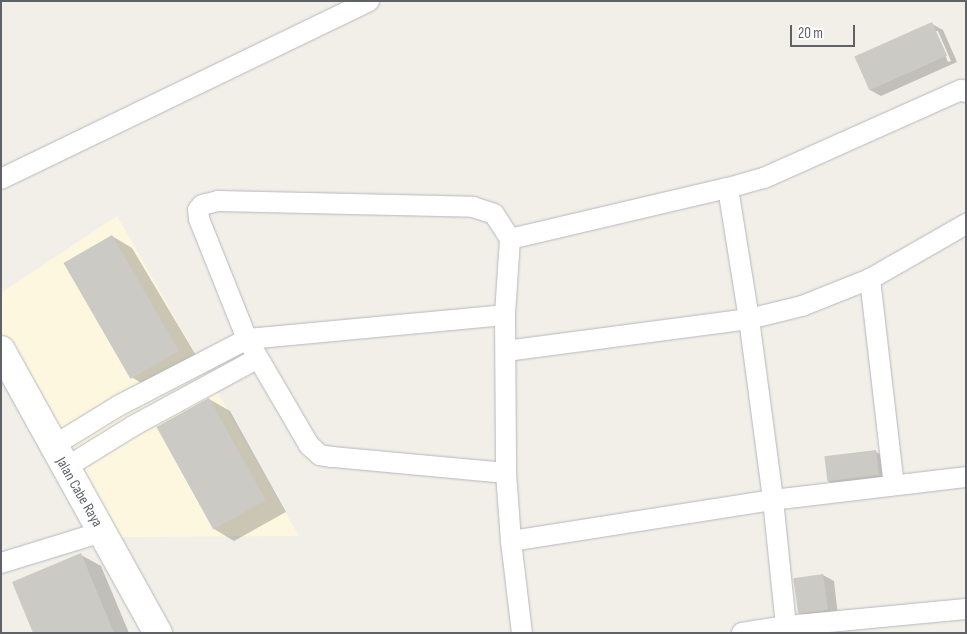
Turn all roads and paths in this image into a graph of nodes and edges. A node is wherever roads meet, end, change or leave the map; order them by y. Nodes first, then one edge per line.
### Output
1 (369, 1) edge
2 (966, 92) edge
3 (3, 174) edge
4 (728, 188) junction
5 (966, 224) edge
6 (510, 239) junction
7 (870, 279) junction
8 (505, 315) junction
9 (749, 319) junction
10 (246, 339) junction
11 (1, 350) edge
12 (506, 351) junction
13 (258, 358) junction
14 (59, 457) junction
15 (506, 474) junction
16 (966, 477) edge
17 (894, 485) junction
18 (773, 500) junction
19 (102, 532) junction
20 (511, 540) junction
21 (1, 563) edge
22 (966, 609) edge
23 (786, 626) junction
24 (158, 633) edge
25 (522, 633) edge
26 (742, 633) edge

1 - 3 street
2 - 4 street
4 - 6 street
4 - 9 street
5 - 7 street
6 - 8 street
6 - 10 street
7 - 9 street
7 - 17 street
8 - 10 street
8 - 12 street
9 - 12 street
9 - 18 street
10 - 13 street
10 - 14 street
11 - 14 main road, Jalan Cabe Raya
12 - 15 street
13 - 14 street
13 - 15 street
14 - 19 main road, Jalan Cabe Raya
15 - 20 street
16 - 17 street
17 - 18 street
18 - 20 street
18 - 23 street
19 - 21 street
19 - 24 main road, Jalan Cabe Raya
20 - 25 street
22 - 23 street
23 - 26 street

